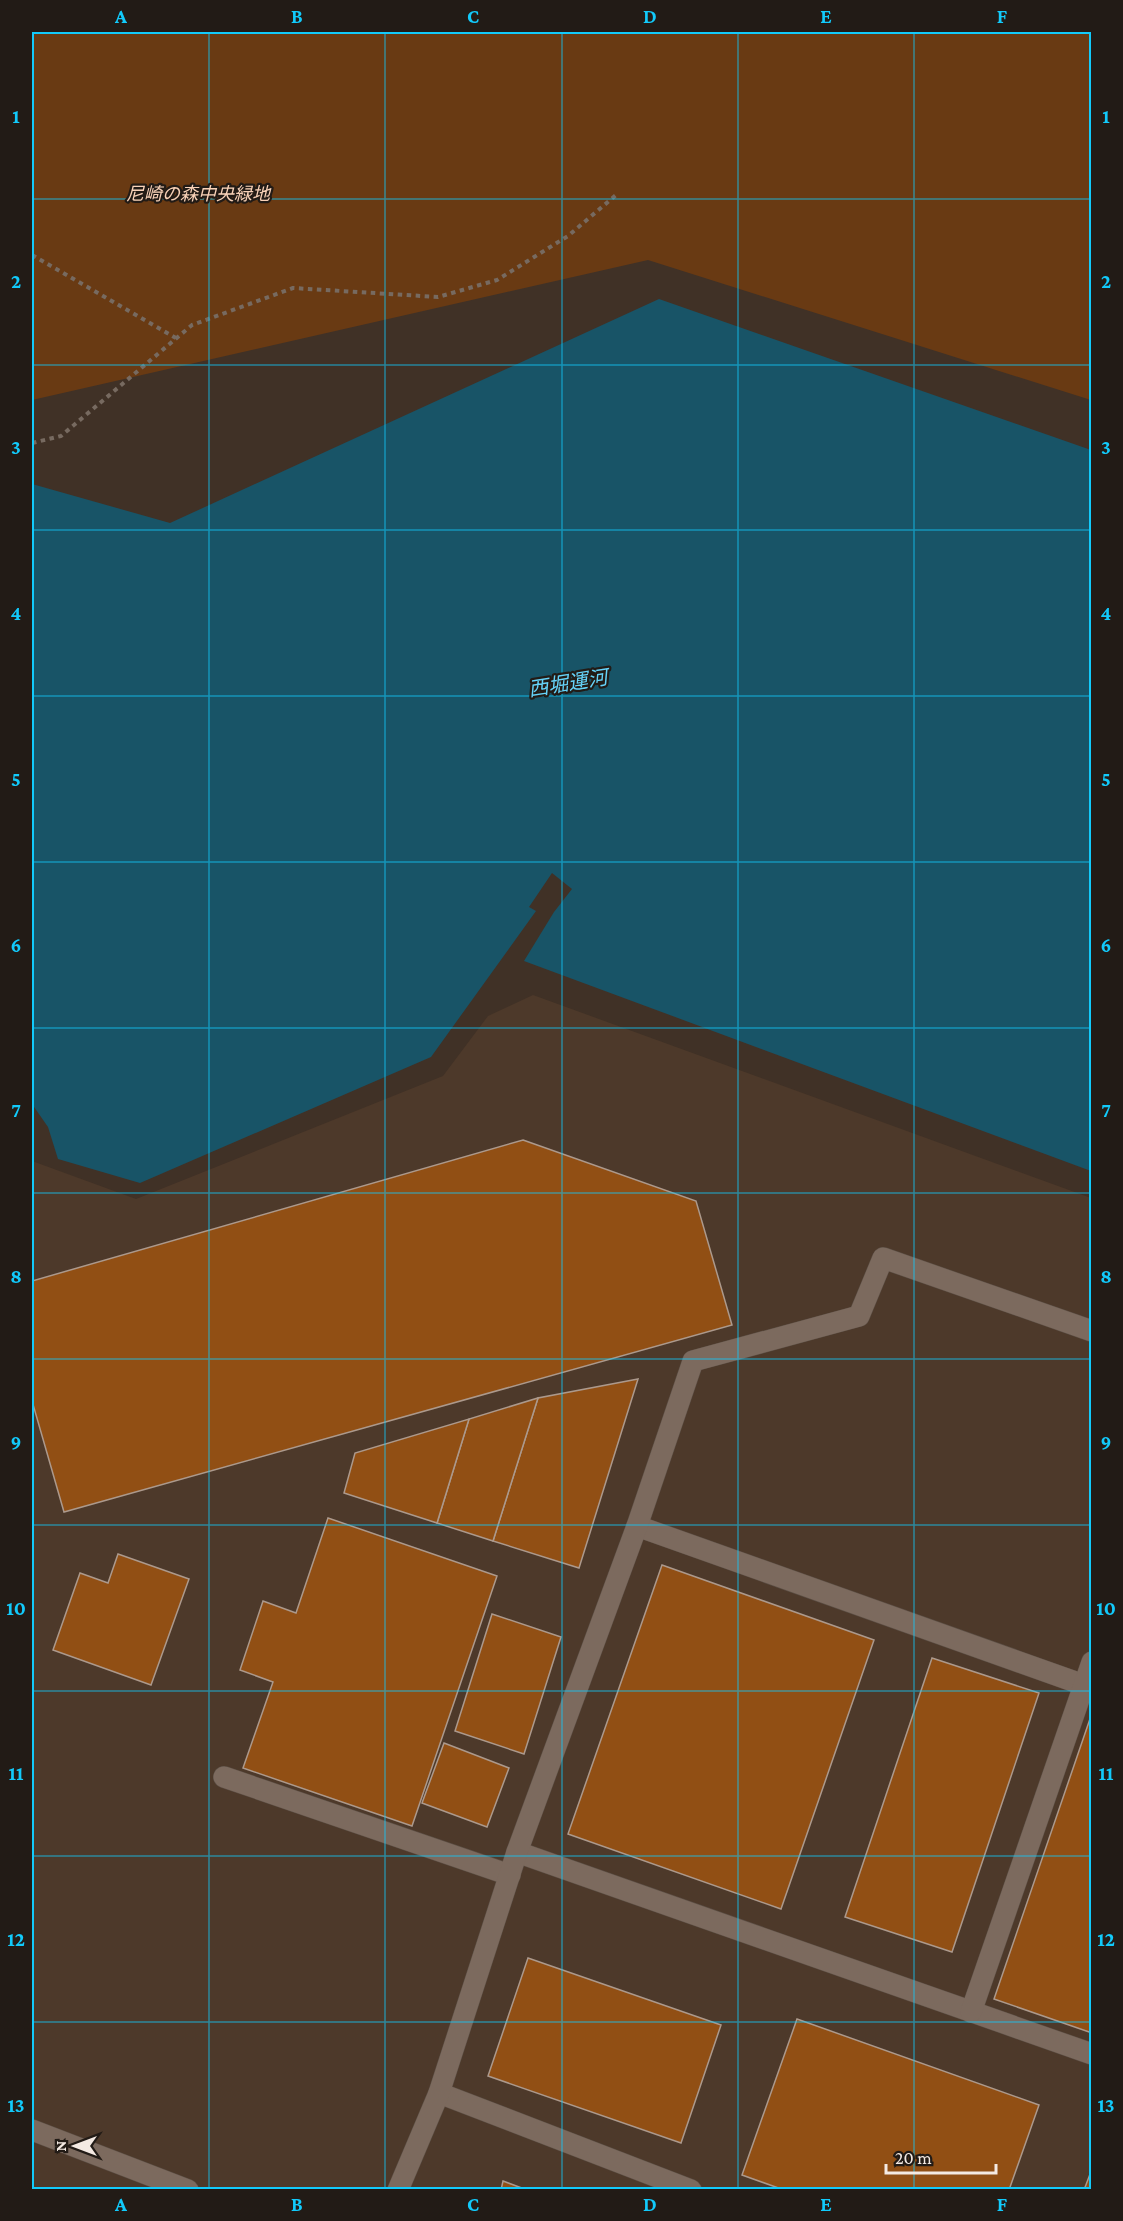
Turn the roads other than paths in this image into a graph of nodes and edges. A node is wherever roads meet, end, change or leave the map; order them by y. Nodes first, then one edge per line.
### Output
1 (1092, 1330) edge
2 (637, 1526) junction
3 (1092, 1662) edge
4 (1084, 1685) junction
5 (224, 1777) dead end
6 (518, 1852) junction
7 (510, 1875) junction
8 (971, 2012) junction
9 (1092, 2054) edge
10 (439, 2094) junction
11 (32, 2130) edge
12 (188, 2190) edge
13 (398, 2190) edge
14 (691, 2190) edge

1 - 2 lane
2 - 4 lane
2 - 6 lane
3 - 4 lane
4 - 8 lane
5 - 7 lane
6 - 7 lane
6 - 8 lane
7 - 10 lane
8 - 9 lane
10 - 13 lane
10 - 14 lane
11 - 12 lane

